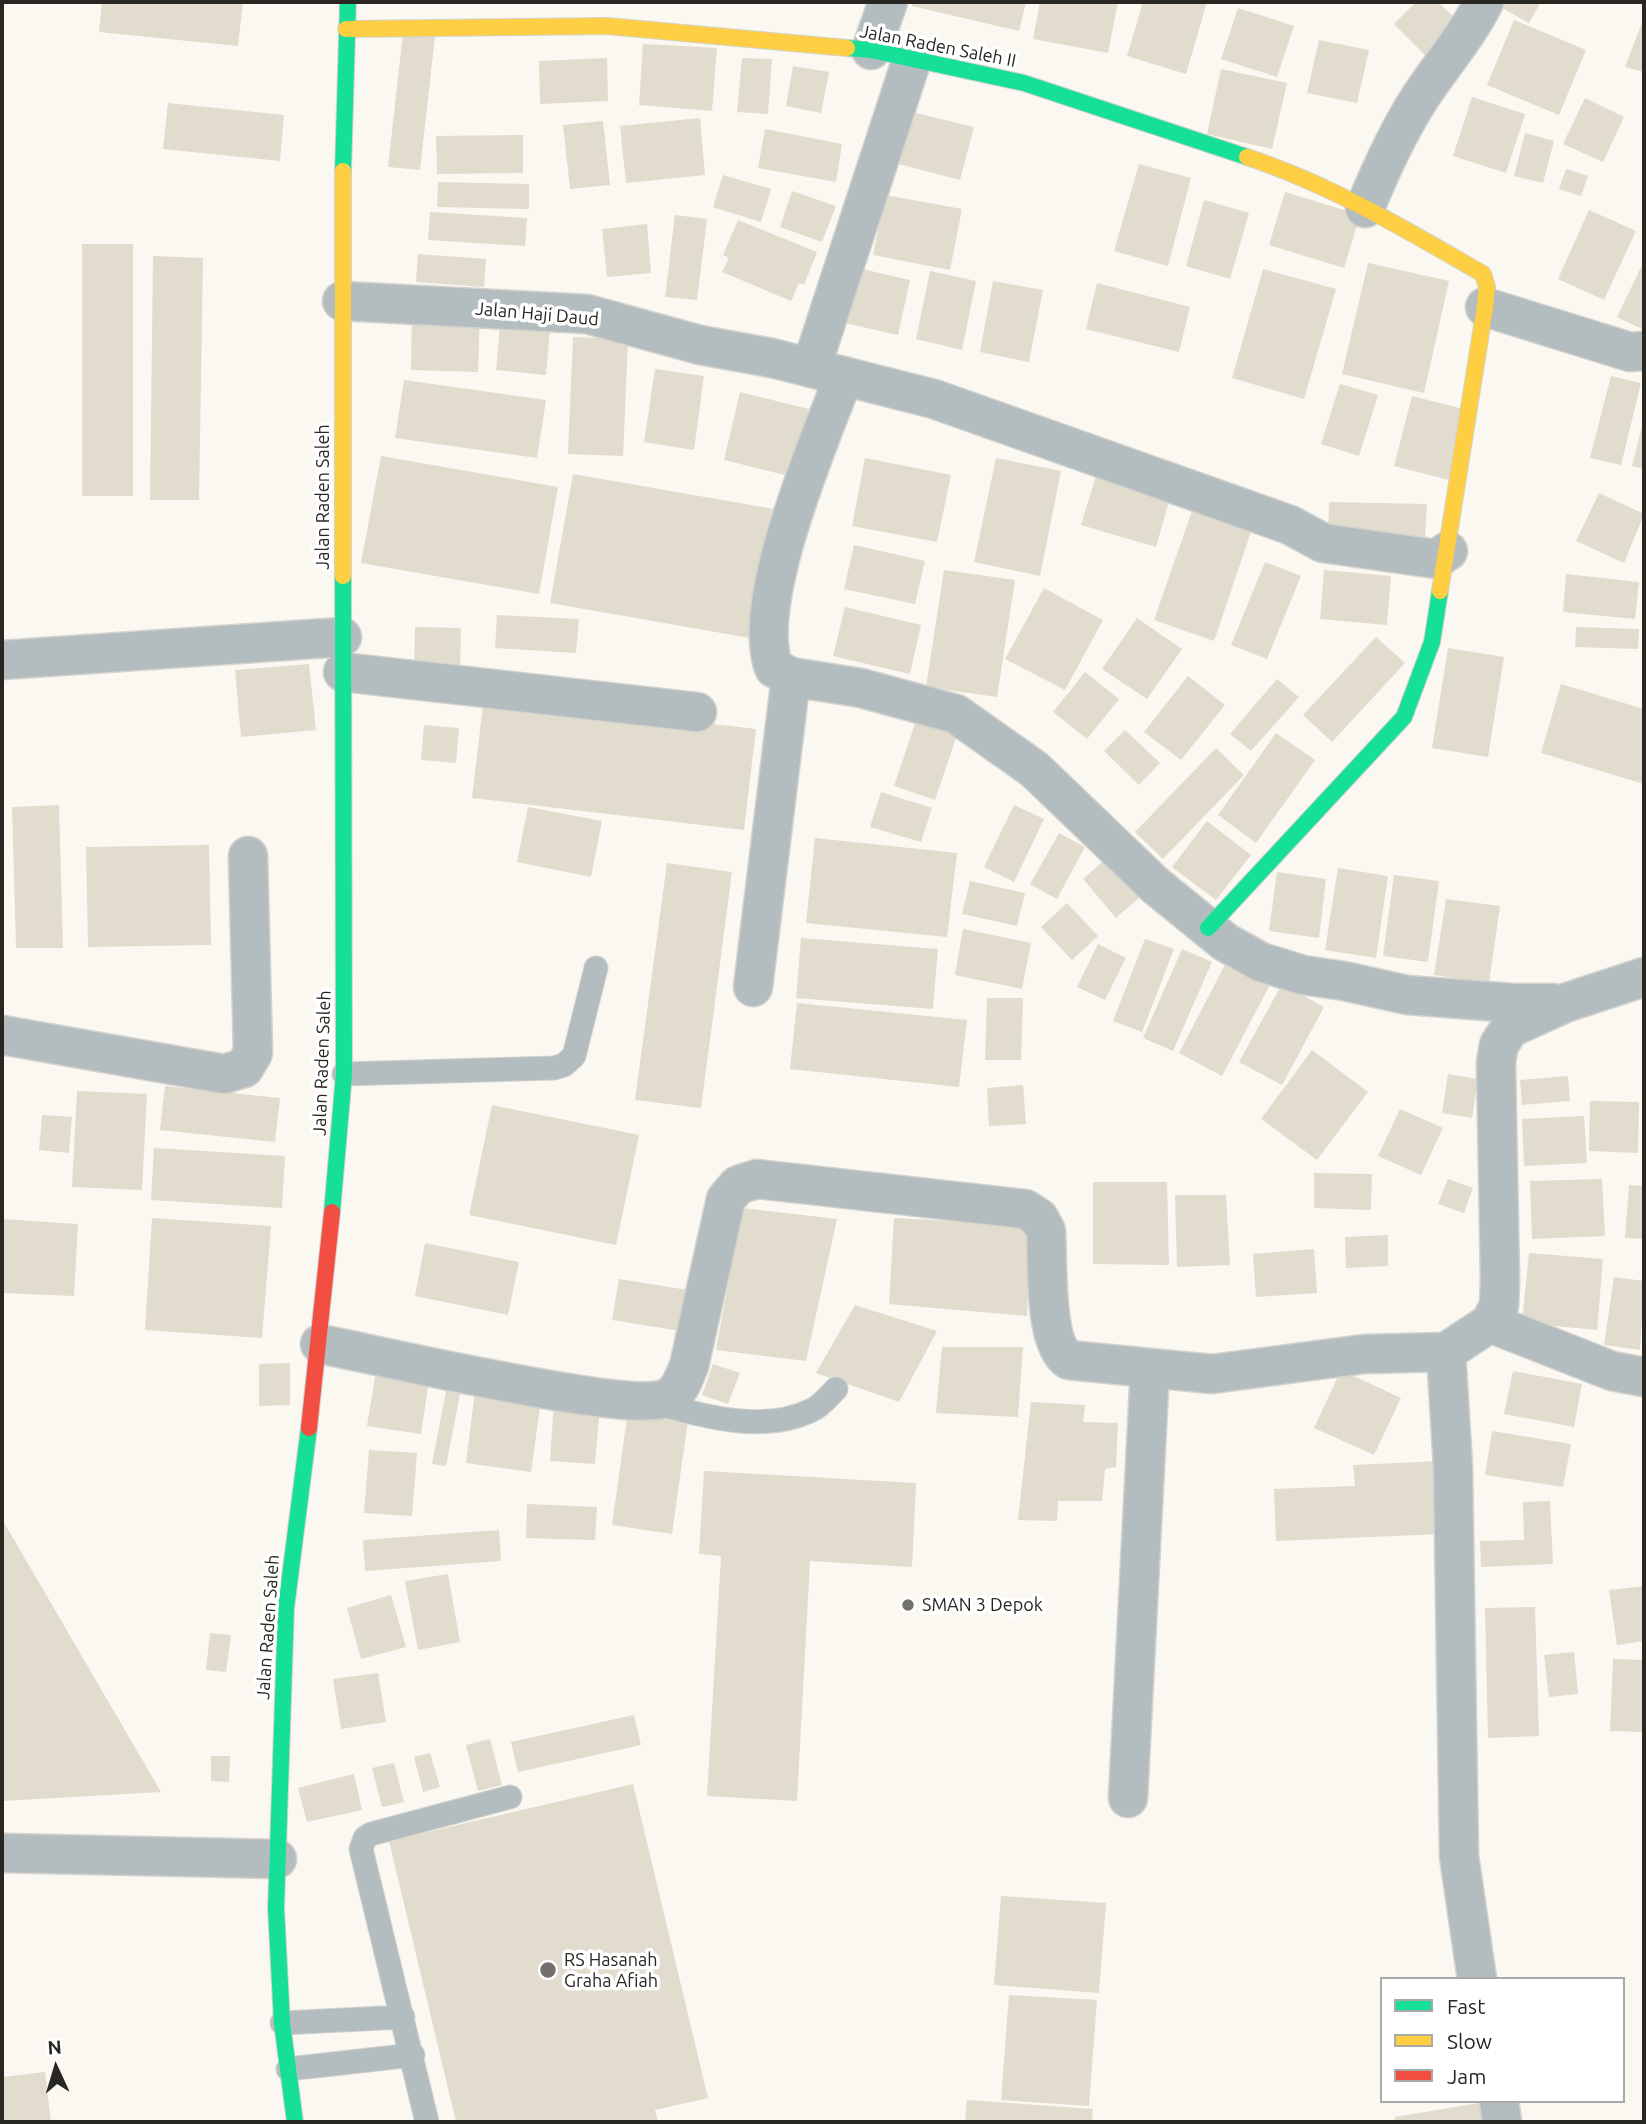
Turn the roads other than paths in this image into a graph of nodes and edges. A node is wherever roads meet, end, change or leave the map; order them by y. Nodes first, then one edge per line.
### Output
1 (348, 2) edge
2 (888, 2) edge
3 (1484, 2) edge
4 (346, 29) junction
5 (871, 50) junction
6 (912, 59) junction
7 (1365, 208) junction
8 (1484, 290) junction
9 (342, 300) junction
10 (1644, 351) edge
11 (827, 372) junction
12 (1448, 551) junction
13 (342, 654) junction
14 (2, 660) edge
15 (790, 677) junction
16 (697, 712) dead end
17 (248, 856) dead end
18 (1208, 928) junction
19 (596, 968) dead end
20 (1644, 977) edge
21 (753, 987) dead end
22 (1565, 1003) junction
23 (2, 1035) edge
24 (344, 1074) junction
25 (1490, 1323) junction
26 (320, 1344) junction
27 (1446, 1352) junction
28 (1150, 1368) junction
29 (1644, 1377) edge
30 (836, 1389) dead end
31 (653, 1402) junction
32 (510, 1797) dead end
33 (1128, 1798) dead end
34 (2, 1853) edge
35 (277, 1859) junction
36 (1477, 1977) edge
37 (403, 2017) junction
38 (282, 2023) junction
39 (413, 2055) junction
40 (288, 2069) junction
41 (1499, 2103) edge
42 (295, 2122) edge
43 (427, 2122) edge
44 (1503, 2122) edge

1 - 4 street, Jalan Raden Saleh
2 - 5 street
3 - 7 street
4 - 5 street, Jalan Raden Saleh II
4 - 9 street, Jalan Raden Saleh
5 - 6 street, Jalan Raden Saleh II
6 - 7 street, Jalan Raden Saleh II
6 - 11 street
7 - 8 street, Jalan Raden Saleh II
8 - 10 street
8 - 12 street
9 - 11 street, Jalan Haji Daud
9 - 13 street, Jalan Raden Saleh
11 - 12 street, Jalan Haji Daud
11 - 15 street
12 - 18 street
13 - 14 street
13 - 16 street
13 - 24 street, Jalan Raden Saleh
15 - 18 street
15 - 21 street
17 - 23 street
18 - 22 street
19 - 24 lane
20 - 22 street
22 - 25 street
24 - 26 street, Jalan Raden Saleh
25 - 27 street
25 - 29 street
26 - 31 street
26 - 35 street, Jalan Raden Saleh
27 - 28 street
27 - 36 street
28 - 31 street
28 - 33 street
30 - 31 lane
32 - 37 lane
34 - 35 street
35 - 38 street, Jalan Raden Saleh
37 - 38 lane
37 - 39 lane
38 - 40 street, Jalan Raden Saleh
39 - 40 lane
39 - 43 lane
40 - 42 street, Jalan Raden Saleh
41 - 44 street

